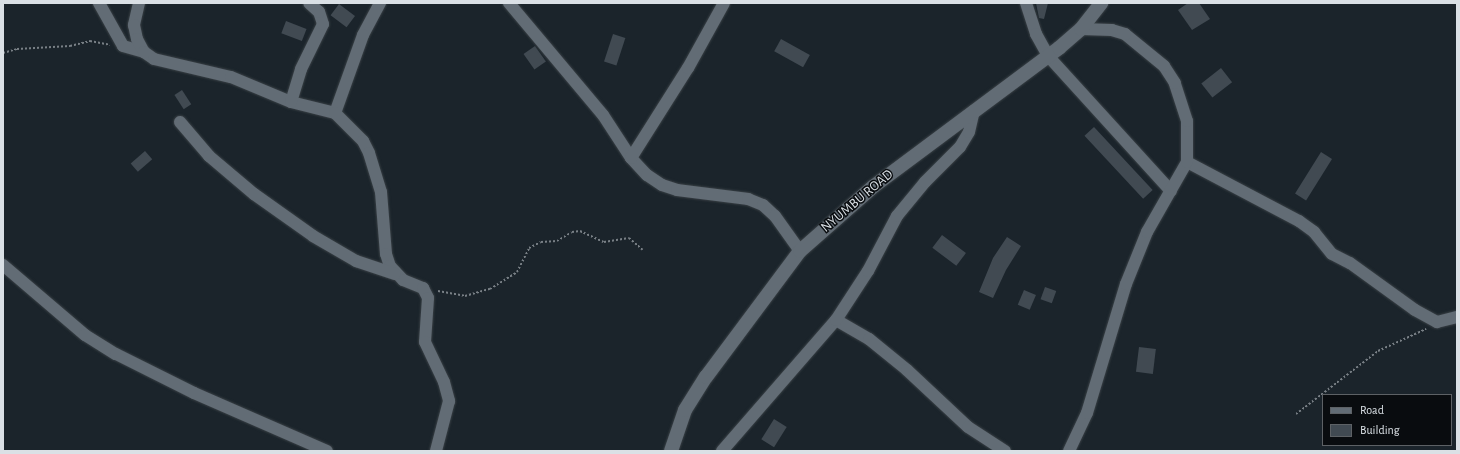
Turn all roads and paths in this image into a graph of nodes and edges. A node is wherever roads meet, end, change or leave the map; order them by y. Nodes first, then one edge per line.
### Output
1 (99, 3) edge
2 (139, 3) edge
3 (309, 3) edge
4 (380, 3) edge
5 (509, 3) edge
6 (724, 3) edge
7 (1026, 3) edge
8 (1101, 3) edge
9 (1082, 29) junction
10 (127, 48) junction
11 (144, 52) junction
12 (3, 53) edge
13 (1049, 57) junction
14 (291, 102) junction
15 (974, 111) junction
16 (335, 113) junction
17 (180, 122) dead end
18 (631, 158) junction
19 (1187, 162) junction
20 (1171, 192) junction
21 (643, 250) dead end
22 (800, 251) junction
23 (3, 265) edge
24 (395, 274) junction
25 (423, 288) junction
26 (1457, 317) edge
27 (836, 320) junction
28 (1437, 322) junction
29 (1322, 394) edge
30 (1322, 394) edge
31 (1296, 414) dead end
32 (327, 451) edge
33 (436, 451) edge
34 (671, 451) edge
35 (722, 451) edge
36 (1005, 451) edge
37 (1069, 451) edge

1 - 10 street
2 - 11 street
3 - 14 street
4 - 16 street
5 - 18 street
6 - 18 street
7 - 13 street
8 - 9 street, NYUMBU ROAD
9 - 13 street, NYUMBU ROAD
9 - 19 street
10 - 11 street
10 - 12 path
11 - 14 street
13 - 15 street, NYUMBU ROAD
13 - 20 street
14 - 16 street
15 - 22 street, NYUMBU ROAD
15 - 27 street
16 - 24 street
17 - 24 street
18 - 22 street
19 - 20 street
19 - 28 street
20 - 37 street
21 - 25 path
22 - 34 street, NYUMBU ROAD
23 - 32 street
24 - 25 street
25 - 33 street
26 - 28 street
27 - 35 street
27 - 36 street
28 - 29 path
30 - 31 path

